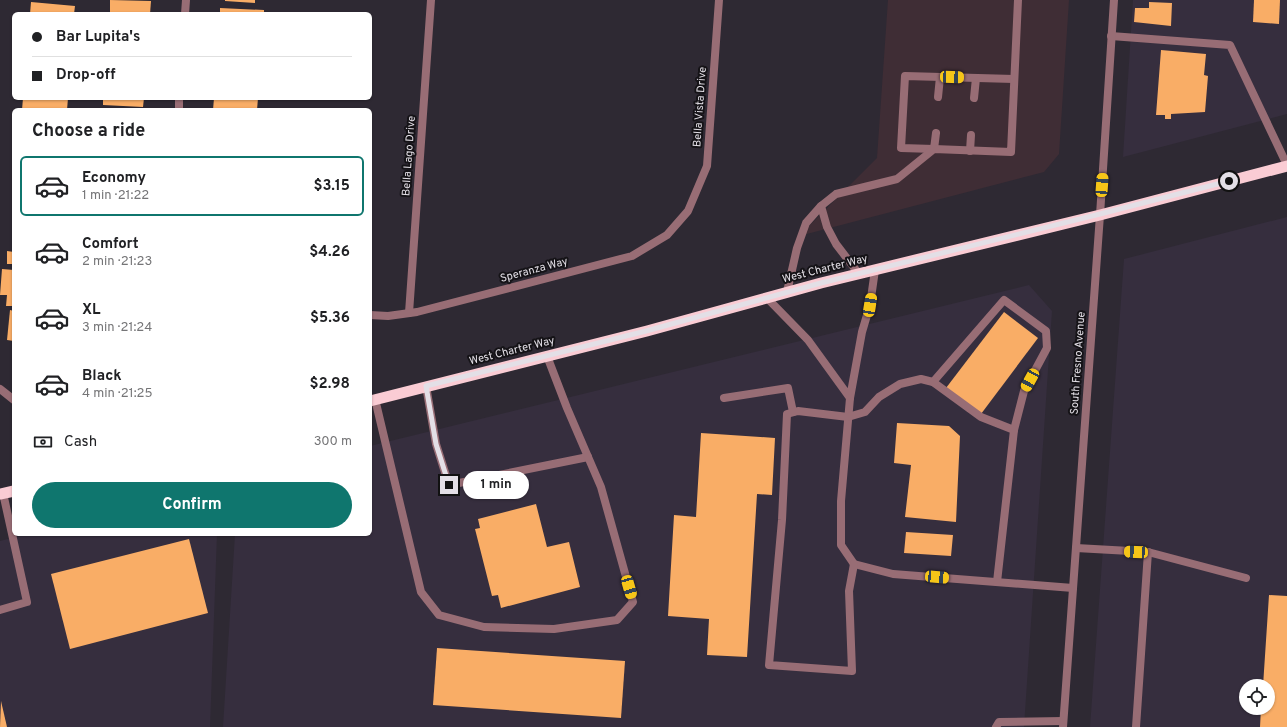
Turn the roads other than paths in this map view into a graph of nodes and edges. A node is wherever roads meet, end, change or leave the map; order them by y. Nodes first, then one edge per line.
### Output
1 (186, 0) edge
2 (431, 0) edge
3 (719, 0) edge
4 (1018, 0) edge
5 (1113, 1) edge
6 (185, 12) edge
7 (1111, 36) junction
8 (940, 77) junction
9 (976, 78) junction
10 (1014, 79) junction
11 (938, 97) dead end
12 (974, 98) dead end
13 (936, 133) dead end
14 (971, 136) dead end
15 (934, 149) junction
16 (970, 151) junction
17 (1287, 165) edge
18 (821, 206) junction
19 (688, 211) joint
20 (1100, 214) junction
21 (876, 270) junction
22 (859, 274) junction
23 (787, 292) junction
24 (767, 298) junction
25 (409, 313) junction
26 (372, 315) edge
27 (548, 356) junction
28 (933, 382) junction
29 (426, 386) junction
30 (0, 389) edge
31 (12, 398) edge
32 (724, 398) dead end
33 (850, 398) junction
34 (373, 400) edge
35 (793, 412) junction
36 (848, 418) junction
37 (1014, 430) junction
38 (588, 456) junction
39 (12, 491) edge
40 (1, 494) edge
41 (1076, 548) junction
42 (1148, 552) junction
43 (854, 564) junction
44 (1246, 578) dead end
45 (997, 582) junction
46 (1073, 588) junction
47 (0, 610) edge
48 (1063, 724) edge
49 (996, 727) edge
50 (1136, 727) edge

1 - 6 street
2 - 25 street, Bella Lago Drive
3 - 19 street, Bella Vista Drive
4 - 10 street
5 - 7 street, South Fresno Avenue
7 - 17 street
7 - 20 street, South Fresno Avenue
8 - 9 street
8 - 11 street
8 - 15 street
9 - 10 street
9 - 12 street
10 - 16 street
13 - 15 street
14 - 16 street
15 - 16 street
15 - 18 street
17 - 20 highway, West Charter Way
18 - 22 street
18 - 23 street
19 - 25 street, Speranza Way
20 - 21 highway, West Charter Way
20 - 41 street, South Fresno Avenue
21 - 22 highway, West Charter Way
21 - 33 street
22 - 23 highway, West Charter Way
23 - 24 highway, West Charter Way
24 - 27 highway, West Charter Way
24 - 33 street
25 - 26 street, Speranza Way
27 - 29 highway, West Charter Way
27 - 38 street
28 - 36 street
28 - 37 street
28 - 37 street
29 - 34 highway, West Charter Way
29 - 38 street
30 - 31 street
32 - 35 street
33 - 36 street
34 - 38 street
35 - 36 street
35 - 43 street
36 - 43 street
37 - 45 street
39 - 40 highway
40 - 47 street
41 - 42 street
41 - 46 street, South Fresno Avenue
42 - 44 street
42 - 50 street
43 - 45 street
45 - 46 street
46 - 48 street, South Fresno Avenue
48 - 49 street

